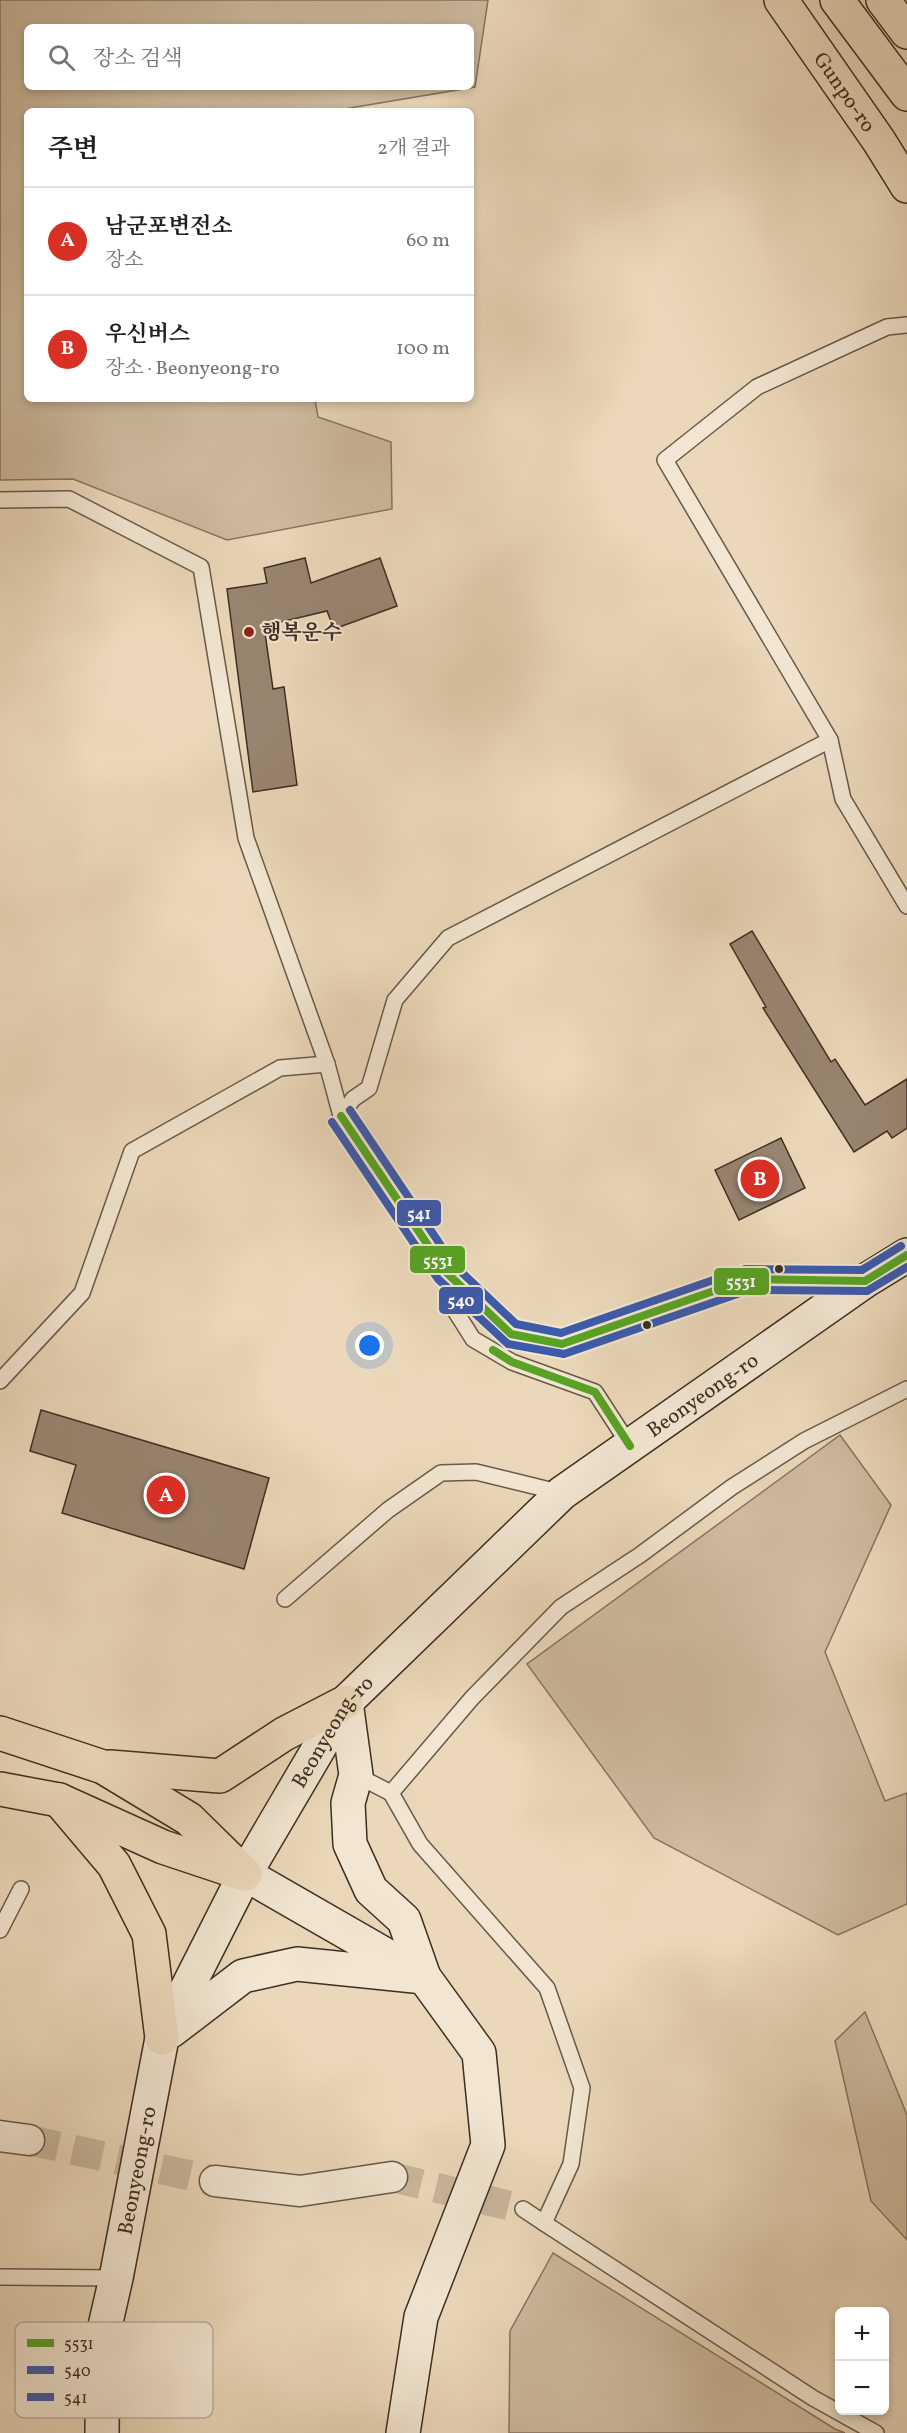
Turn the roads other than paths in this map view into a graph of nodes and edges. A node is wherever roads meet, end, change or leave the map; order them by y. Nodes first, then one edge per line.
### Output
1 (781, 0) edge
2 (837, 0) edge
3 (883, 0) edge
4 (907, 32) edge
5 (907, 94) edge
6 (907, 186) edge
7 (907, 325) edge
8 (0, 500) edge
9 (830, 740) junction
10 (907, 906) edge
11 (327, 1064) junction
12 (341, 1116) junction
13 (907, 1255) edge
14 (446, 1272) junction
15 (865, 1281) junction
16 (0, 1381) edge
17 (907, 1389) edge
18 (630, 1446) junction
19 (562, 1493) junction
20 (285, 1599) dead end
21 (346, 1702) junction
22 (0, 1733) edge
23 (103, 1767) junction
24 (356, 1775) junction
25 (0, 1789) edge
26 (391, 1794) junction
27 (58, 1800) junction
28 (245, 1874) junction
29 (21, 1889) dead end
30 (0, 1930) edge
31 (424, 1977) junction
32 (162, 2038) junction
33 (0, 2136) edge
34 (29, 2140) tunnel mouth
35 (392, 2177) tunnel mouth
36 (215, 2181) tunnel mouth
37 (523, 2209) tunnel mouth
38 (544, 2223) junction
39 (0, 2277) edge
40 (116, 2278) junction
41 (105, 2322) edge
42 (403, 2433) edge
43 (876, 2433) edge

1 - 6 main road, Gunpo-ro
2 - 5 main road
3 - 4 main road
7 - 9 lane
8 - 11 lane
9 - 10 lane
9 - 12 lane
11 - 12 lane
11 - 16 lane
12 - 14 lane
13 - 15 street, Beonyeong-ro
14 - 15 lane
14 - 18 lane
15 - 18 street, Beonyeong-ro
17 - 26 lane
18 - 19 street, Beonyeong-ro
19 - 20 lane
19 - 21 street, Beonyeong-ro
21 - 23 main road
21 - 24 street
21 - 28 street, Beonyeong-ro
22 - 23 main road
23 - 28 main road
24 - 26 lane
24 - 31 street
25 - 27 main road
26 - 38 lane
27 - 28 main road
27 - 32 main road
28 - 31 street
28 - 32 street, Beonyeong-ro
29 - 30 lane
31 - 32 street
31 - 42 street
32 - 40 street, Beonyeong-ro
33 - 34 street
35 - 36 street
37 - 38 lane
38 - 43 lane
39 - 40 lane
40 - 41 street, Beonyeong-ro

